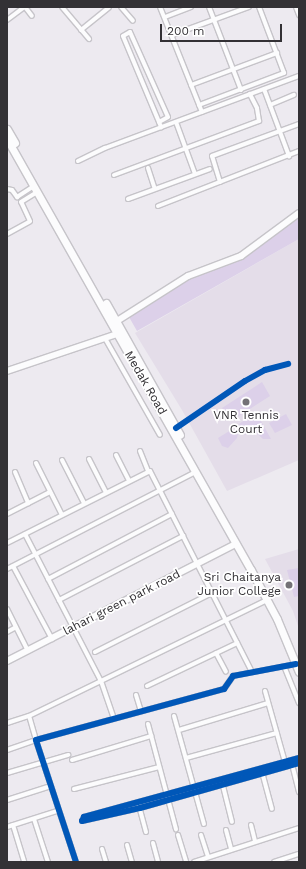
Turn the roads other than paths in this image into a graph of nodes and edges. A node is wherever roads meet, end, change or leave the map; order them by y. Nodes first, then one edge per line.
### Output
1 (24, 7) edge
2 (70, 7) edge
3 (109, 7) edge
4 (121, 7) edge
5 (160, 7) edge
6 (191, 7) edge
7 (209, 7) edge
8 (249, 7) edge
9 (259, 7) edge
10 (296, 7) edge
11 (64, 9) edge
12 (299, 15) edge
13 (32, 16) dead end
14 (164, 17) junction
15 (7, 20) edge
16 (214, 20) junction
17 (133, 21) dead end
18 (81, 30) junction
19 (172, 35) junction
20 (88, 39) dead end
21 (277, 53) junction
22 (233, 69) junction
23 (149, 72) junction
24 (140, 76) junction
25 (299, 76) edge
26 (191, 85) junction
27 (264, 89) junction
28 (241, 90) junction
29 (250, 94) junction
30 (294, 95) dead end
31 (199, 105) junction
32 (270, 105) junction
33 (202, 112) junction
34 (176, 122) junction
35 (299, 124) edge
36 (160, 125) junction
37 (7, 129) edge
38 (280, 130) junction
39 (7, 139) edge
40 (186, 149) junction
41 (299, 152) edge
42 (289, 156) junction
43 (78, 161) dead end
44 (148, 168) dead end
45 (210, 169) dead end
46 (195, 174) junction
47 (114, 175) dead end
48 (220, 182) junction
49 (7, 189) edge
50 (36, 189) junction
51 (155, 189) junction
52 (17, 197) junction
53 (128, 199) dead end
54 (21, 202) junction
55 (158, 206) dead end
56 (299, 213) edge
57 (7, 234) edge
58 (74, 252) junction
59 (117, 321) junction
60 (117, 334) junction
61 (106, 340) junction
62 (7, 371) edge
63 (160, 435) dead end
64 (140, 451) dead end
65 (116, 455) dead end
66 (89, 459) dead end
67 (62, 460) dead end
68 (36, 463) dead end
69 (148, 470) junction
70 (15, 472) dead end
71 (196, 472) junction
72 (129, 481) junction
73 (160, 491) junction
74 (50, 492) junction
75 (106, 492) junction
76 (28, 503) junction
77 (84, 504) junction
78 (7, 514) edge
79 (172, 514) junction
80 (62, 515) junction
81 (24, 534) junction
82 (183, 536) junction
83 (7, 543) edge
84 (236, 544) junction
85 (36, 555) junction
86 (198, 564) junction
87 (13, 566) junction
88 (7, 569) edge
89 (48, 579) junction
90 (212, 593) junction
91 (59, 600) junction
92 (267, 600) junction
93 (7, 609) edge
94 (226, 620) junction
95 (16, 627) junction
96 (74, 628) junction
97 (7, 632) edge
98 (52, 639) junction
99 (237, 643) junction
100 (28, 651) junction
101 (95, 652) dead end
102 (216, 653) junction
103 (7, 662) edge
104 (298, 662) edge
105 (284, 666) junction
106 (226, 672) dead end
107 (252, 672) junction
108 (299, 672) edge
109 (102, 681) junction
110 (148, 686) dead end
111 (265, 691) dead end
112 (136, 695) dead end
113 (268, 703) junction
114 (299, 703) edge
115 (141, 712) junction
116 (29, 716) junction
117 (174, 716) dead end
118 (114, 718) junction
119 (7, 723) edge
120 (148, 724) dead end
121 (179, 730) junction
122 (277, 733) junction
123 (151, 736) junction
124 (36, 740) junction
125 (7, 750) edge
126 (68, 755) dead end
127 (186, 758) junction
128 (299, 758) edge
129 (72, 760) dead end
130 (285, 761) junction
131 (43, 762) junction
132 (291, 762) junction
133 (299, 763) edge
134 (286, 766) junction
135 (159, 767) junction
136 (260, 768) junction
137 (7, 773) edge
138 (262, 774) junction
139 (221, 779) junction
140 (222, 784) junction
141 (51, 786) junction
142 (195, 788) junction
143 (74, 789) dead end
144 (299, 792) edge
145 (167, 793) junction
146 (169, 799) junction
147 (7, 800) edge
148 (137, 802) junction
149 (140, 808) junction
150 (272, 809) dead end
151 (57, 811) junction
152 (34, 819) junction
153 (232, 822) dead end
154 (204, 824) dead end
155 (13, 825) junction
156 (251, 825) dead end
157 (7, 827) edge
158 (299, 828) edge
159 (176, 829) dead end
160 (226, 830) dead end
161 (146, 832) dead end
162 (178, 835) dead end
163 (201, 835) dead end
164 (255, 841) junction
165 (153, 843) dead end
166 (127, 845) dead end
167 (102, 849) dead end
168 (231, 849) junction
169 (299, 854) edge
170 (208, 857) junction
171 (24, 862) edge
172 (48, 862) edge
173 (76, 862) edge
174 (106, 862) edge
175 (132, 862) edge
176 (158, 862) edge
177 (186, 862) edge
178 (194, 862) edge
179 (274, 862) edge

1 - 13 street
1 - 15 street
2 - 11 street
3 - 18 street
4 - 17 street
5 - 14 street
6 - 14 street
7 - 16 street
8 - 16 street
9 - 21 street
10 - 12 street
11 - 18 street
14 - 19 street
16 - 19 street
16 - 22 street
18 - 20 street
19 - 26 street
21 - 22 street
21 - 28 street
22 - 26 street
22 - 28 street
23 - 24 street
23 - 24 street
23 - 36 street
24 - 36 street
25 - 27 street
26 - 31 street
27 - 29 street
27 - 32 street
28 - 31 street
29 - 33 street
29 - 40 street
30 - 32 street
31 - 33 street
32 - 38 street
33 - 34 street
34 - 36 street
34 - 40 street
35 - 38 street
36 - 43 street
37 - 58 main road, Medak Road
38 - 42 street
38 - 48 street
39 - 50 main road, Medak Road
40 - 46 street
40 - 47 street
41 - 42 street
42 - 48 street
44 - 51 street
45 - 46 street
46 - 51 street
48 - 55 street
49 - 52 street
50 - 52 street
50 - 54 street
50 - 58 main road, Medak Road
51 - 53 street
52 - 54 street
54 - 57 street
56 - 59 street
58 - 59 main road, Medak Road
58 - 60 main road, Medak Road
59 - 104 main road, Medak Road
60 - 61 street
60 - 71 main road, Medak Road
61 - 62 street
61 - 63 street
64 - 69 street
65 - 72 street
66 - 75 street
67 - 77 street
68 - 74 street
69 - 72 street
69 - 73 street
70 - 76 street
71 - 73 street
71 - 84 main road, Medak Road
72 - 75 street
73 - 79 street
73 - 85 street
74 - 76 street
74 - 80 street
75 - 77 street
76 - 78 street
77 - 80 street
79 - 82 street
79 - 89 street
80 - 81 street
81 - 83 street
81 - 85 street
82 - 86 street
82 - 91 street
84 - 86 street, lahari green park road
84 - 92 main road, Medak Road
85 - 87 street
85 - 89 street
86 - 90 street
86 - 96 street, lahari green park road
87 - 88 street
87 - 98 street
89 - 91 street
90 - 94 street
90 - 101 street
91 - 96 street
92 - 94 street
92 - 104 main road, Medak Road
93 - 95 street
94 - 99 street
94 - 109 street
95 - 97 street
95 - 100 street
96 - 98 street, lahari green park road
96 - 109 street
98 - 100 street, lahari green park road
99 - 102 street
99 - 107 street
100 - 103 street, lahari green park road
102 - 106 street
102 - 110 street
104 - 105 street
104 - 108 main road, Medak Road
105 - 107 street
105 - 114 street
107 - 115 street
109 - 116 street
109 - 118 street
111 - 113 street
112 - 115 street
113 - 121 street
113 - 122 street
115 - 118 street
116 - 119 street
116 - 124 street
117 - 121 street
118 - 124 street
120 - 123 street
121 - 127 street
122 - 127 street
122 - 130 street
123 - 129 street
123 - 135 street
124 - 125 street
124 - 131 street
126 - 131 street
127 - 142 street
128 - 132 street
130 - 132 street
130 - 134 street
130 - 136 street
131 - 137 street
131 - 141 street
132 - 133 street
132 - 134 street
132 - 144 street
134 - 138 street
135 - 143 street
135 - 145 street
136 - 138 street
136 - 139 street
138 - 140 street
138 - 150 street
139 - 140 street
139 - 142 street
140 - 142 street
140 - 153 street
141 - 147 street
141 - 151 street
142 - 145 street
142 - 146 street
142 - 154 street
145 - 146 street
145 - 148 street
146 - 149 street
146 - 159 street
148 - 149 street
148 - 149 street
149 - 161 street
151 - 152 street
151 - 173 street
152 - 155 street
152 - 172 street
155 - 157 street
155 - 171 street
156 - 164 street
158 - 164 street
160 - 168 street
162 - 177 street
163 - 170 street
164 - 168 street
165 - 176 street
166 - 175 street
167 - 174 street
168 - 170 street
169 - 179 street
170 - 178 street

